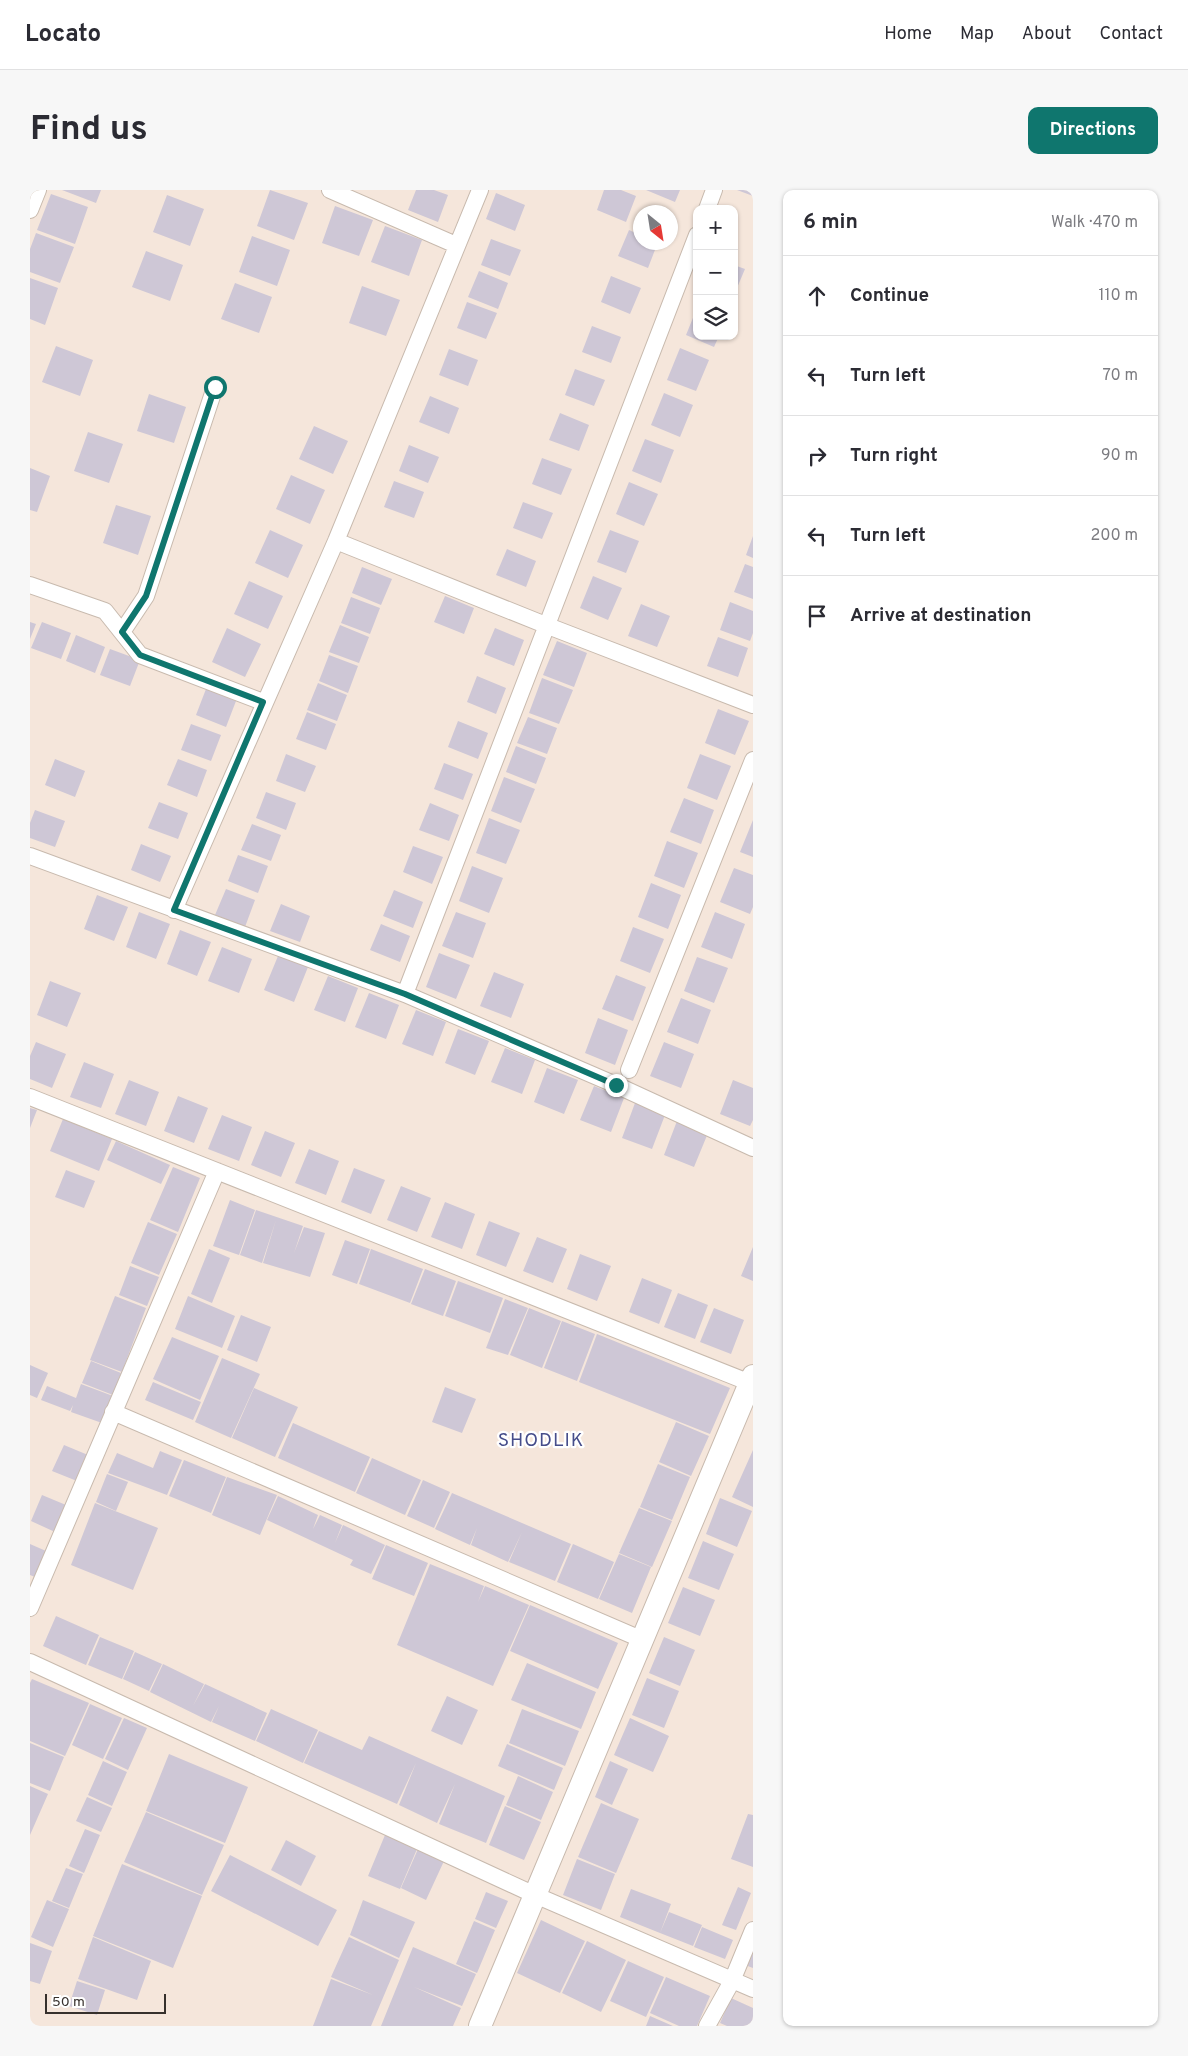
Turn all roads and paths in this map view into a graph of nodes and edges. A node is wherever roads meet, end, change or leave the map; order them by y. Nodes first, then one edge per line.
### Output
1 (38, 190) edge
2 (330, 190) edge
3 (480, 190) edge
4 (714, 190) edge
5 (708, 205) edge
6 (30, 210) edge
7 (693, 245) edge
8 (456, 246) junction
9 (215, 387) dead end
10 (336, 541) junction
11 (30, 585) edge
12 (548, 626) junction
13 (122, 632) junction
14 (263, 702) junction
15 (753, 705) edge
16 (753, 760) edge
17 (30, 856) edge
18 (174, 910) junction
19 (405, 994) junction
20 (629, 1070) dead end
21 (30, 1097) edge
22 (753, 1148) edge
23 (217, 1171) junction
24 (752, 1381) edge
25 (114, 1412) junction
26 (30, 1608) edge
27 (643, 1640) junction
28 (30, 1662) edge
29 (535, 1896) junction
30 (753, 1930) edge
31 (732, 1981) junction
32 (753, 1989) edge
33 (480, 2026) edge
34 (707, 2026) edge

1 - 6 street
2 - 8 street
3 - 8 street
4 - 5 street
7 - 12 street
8 - 10 street
9 - 13 street
10 - 12 street
10 - 14 street
11 - 13 street
12 - 15 street
12 - 19 street
13 - 14 street
14 - 18 street
16 - 20 street
17 - 18 street
18 - 19 street
19 - 22 street
21 - 23 street
23 - 24 street
23 - 25 street
24 - 27 main road
25 - 26 street
25 - 27 street
27 - 29 main road
28 - 29 street
29 - 31 street
29 - 33 main road
30 - 31 street
31 - 32 street
31 - 34 street

